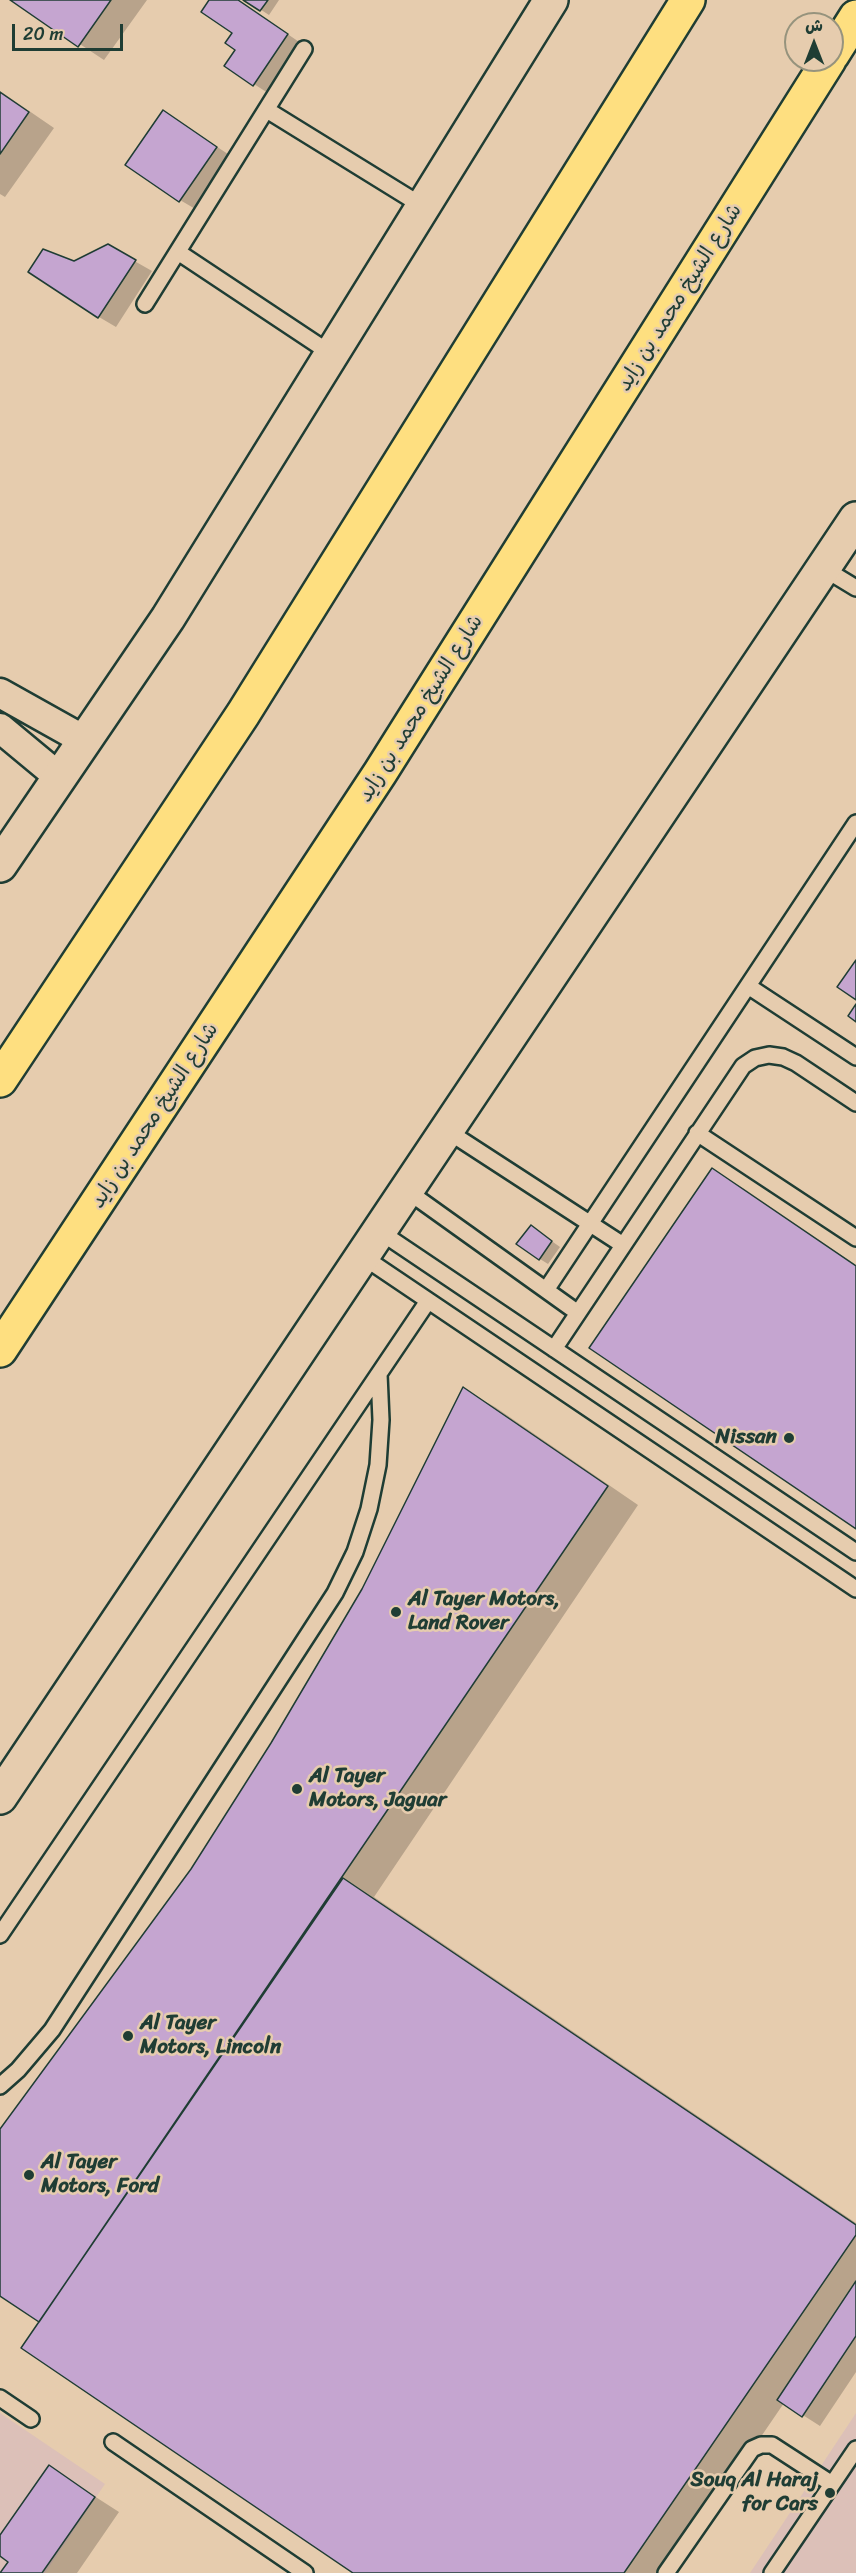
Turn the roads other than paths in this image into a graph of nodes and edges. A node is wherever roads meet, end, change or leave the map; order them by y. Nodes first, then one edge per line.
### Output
1 (550, 0) edge
2 (688, 0) edge
3 (856, 17) edge
4 (844, 36) edge
5 (304, 49) dead end
6 (821, 72) edge
7 (267, 110) junction
8 (424, 207) junction
9 (178, 252) junction
10 (145, 304) dead end
11 (333, 355) junction
12 (856, 519) edge
13 (823, 568) junction
14 (856, 588) edge
15 (0, 693) edge
16 (0, 728) edge
17 (84, 740) junction
18 (59, 777) junction
19 (856, 823) edge
20 (0, 865) edge
21 (748, 986) junction
22 (856, 1057) edge
23 (0, 1080) edge
24 (856, 1103) edge
25 (446, 1130) junction
26 (697, 1133) junction
27 (406, 1190) junction
28 (590, 1223) junction
29 (856, 1238) edge
30 (370, 1244) junction
31 (623, 1245) junction
32 (45, 1283) junction
33 (546, 1290) junction
34 (428, 1301) junction
35 (578, 1313) junction
36 (554, 1349) junction
37 (0, 1350) edge
38 (379, 1374) junction
39 (0, 1375) edge
40 (856, 1552) edge
41 (856, 1589) edge
42 (0, 1797) edge
43 (0, 1935) edge
44 (0, 2086) edge
45 (0, 2398) edge
46 (31, 2419) dead end
47 (113, 2442) dead end
48 (856, 2449) edge
49 (832, 2484) junction
50 (305, 2573) edge
51 (666, 2573) edge
52 (772, 2573) edge

1 - 8 street
2 - 23 highway
3 - 4 highway
5 - 7 lane
6 - 32 highway, شارع الشيخ محمد بن زايد
7 - 8 lane
7 - 9 lane
8 - 11 street
9 - 10 lane
9 - 11 lane
11 - 17 street
12 - 13 street
13 - 14 lane
13 - 25 street
15 - 17 street
16 - 18 street
17 - 18 street
18 - 20 street
19 - 21 lane
21 - 22 lane
21 - 28 lane
24 - 26 lane
25 - 27 street
25 - 28 lane
26 - 29 lane
26 - 31 lane
27 - 30 street
27 - 33 lane
28 - 31 lane
28 - 33 lane
30 - 34 lane
30 - 36 lane
30 - 42 street
31 - 35 lane
32 - 37 highway, شارع الشيخ محمد بن زايد
32 - 39 highway
33 - 35 lane
34 - 38 lane
34 - 41 lane
35 - 36 lane
36 - 40 lane
38 - 43 lane
38 - 44 lane
45 - 46 lane
47 - 50 lane
48 - 49 lane
49 - 51 lane
49 - 52 lane

